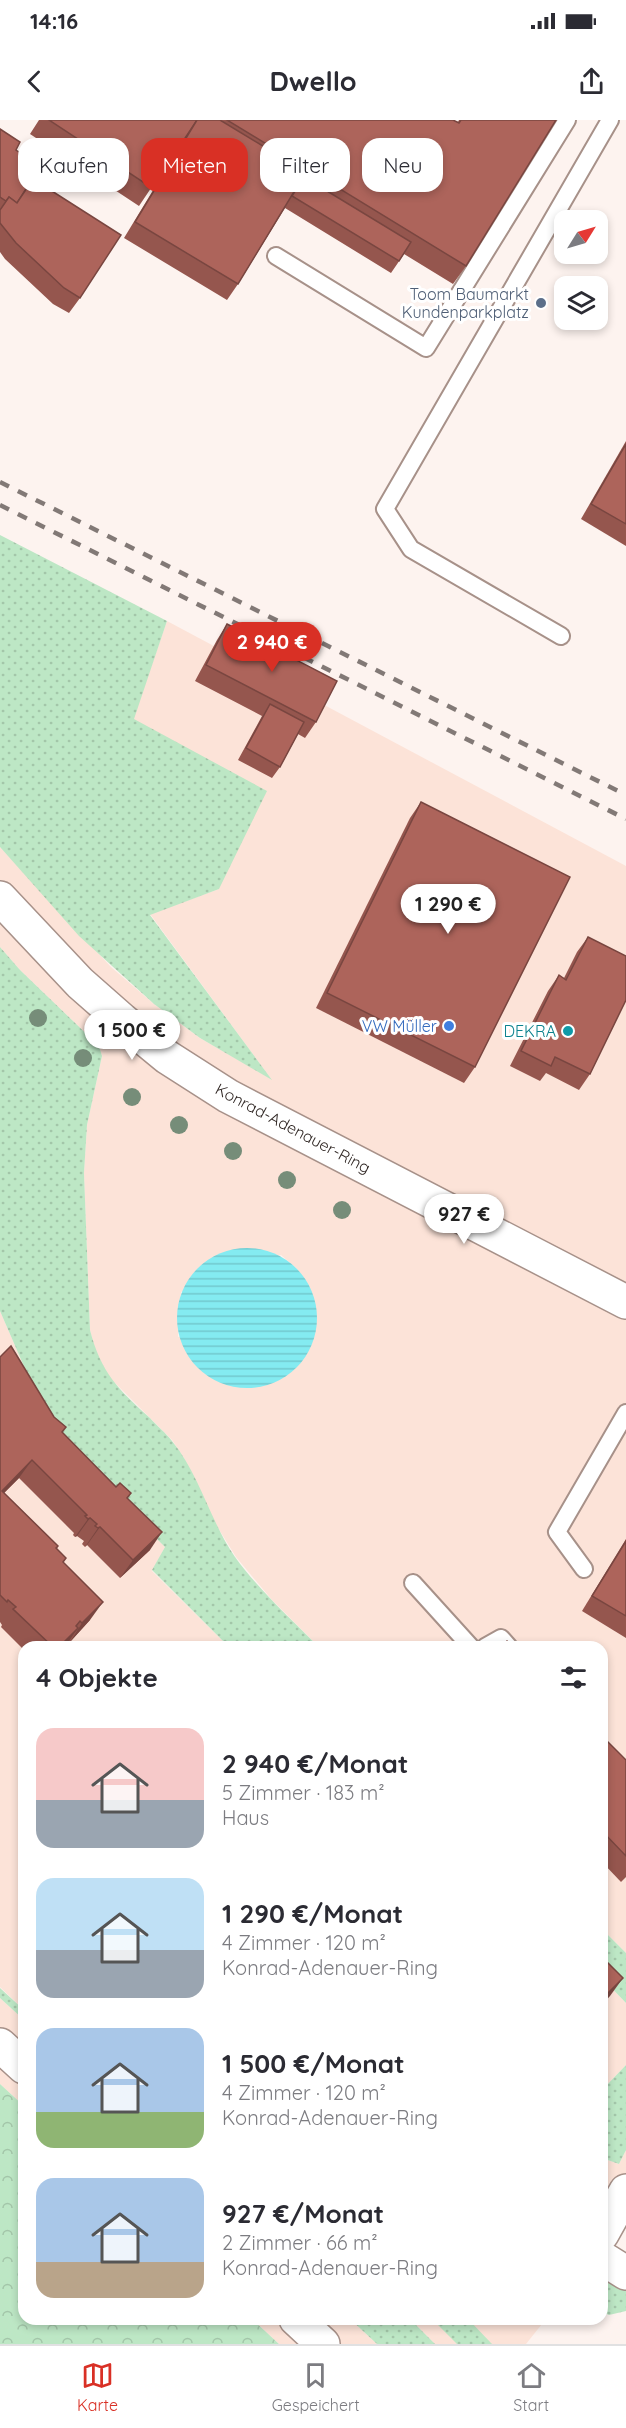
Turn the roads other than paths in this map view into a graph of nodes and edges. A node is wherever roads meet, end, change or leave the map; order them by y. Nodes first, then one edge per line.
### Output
1 (567, 120) edge
2 (610, 120) edge
3 (276, 256) dead end
4 (561, 636) dead end
5 (0, 898) edge
6 (626, 1302) edge
7 (626, 1413) edge
8 (584, 1569) dead end
9 (413, 1583) dead end
10 (466, 1641) edge
11 (0, 2045) edge
12 (18, 2062) edge
13 (626, 2191) edge
14 (608, 2223) edge
15 (608, 2262) edge
16 (626, 2273) edge
17 (302, 2325) edge
18 (323, 2344) edge

1 - 3 lane
2 - 4 lane
5 - 6 street, Konrad-Adenauer-Ring
7 - 8 lane
9 - 10 lane
11 - 12 street
13 - 14 street
15 - 16 street
17 - 18 street

